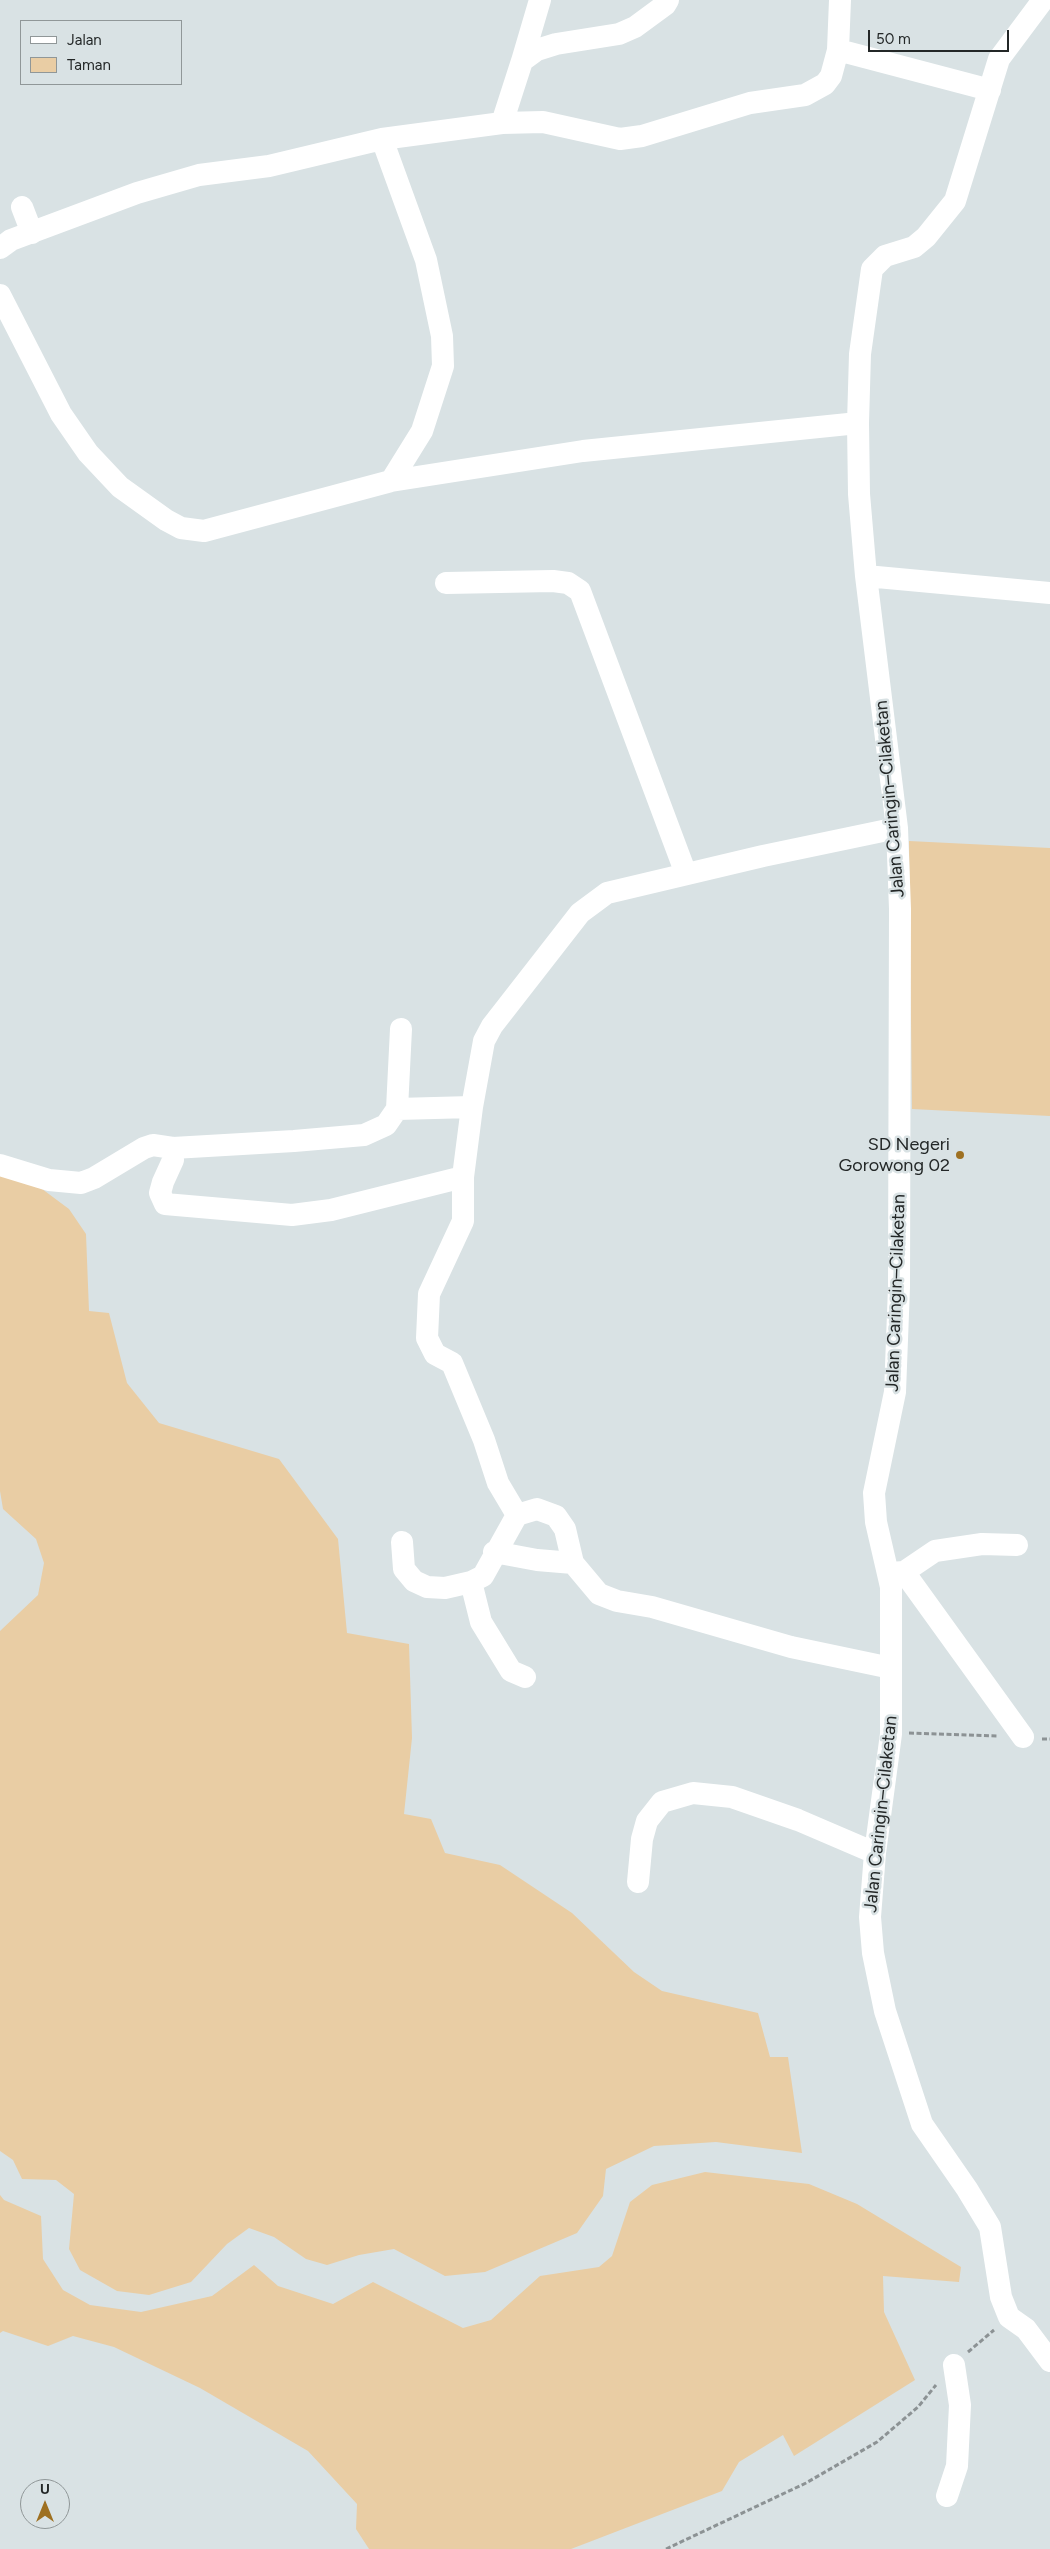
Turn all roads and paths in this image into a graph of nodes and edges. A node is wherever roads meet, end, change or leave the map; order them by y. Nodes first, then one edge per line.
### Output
1 (540, 0) edge
2 (668, 0) edge
3 (840, 0) edge
4 (1043, 0) edge
5 (838, 50) junction
6 (522, 61) junction
7 (990, 90) junction
8 (502, 123) junction
9 (382, 139) junction
10 (22, 206) dead end
11 (32, 233) junction
12 (0, 248) edge
13 (0, 295) edge
14 (858, 423) junction
15 (391, 481) junction
16 (866, 576) junction
17 (446, 583) dead end
18 (1050, 593) edge
19 (897, 828) junction
20 (686, 874) junction
21 (401, 1029) dead end
22 (472, 1107) junction
23 (398, 1109) junction
24 (173, 1148) junction
25 (0, 1164) edge
26 (464, 1176) junction
27 (517, 1515) junction
28 (402, 1542) dead end
29 (1017, 1545) dead end
30 (494, 1552) junction
31 (573, 1563) junction
32 (896, 1572) junction
33 (471, 1582) junction
34 (891, 1668) junction
35 (525, 1677) dead end
36 (891, 1734) junction
37 (1023, 1737) junction
38 (1050, 1739) edge
39 (875, 1853) junction
40 (638, 1882) dead end
41 (1009, 2317) junction
42 (1050, 2361) edge
43 (954, 2365) junction
44 (947, 2496) dead end
45 (666, 2549) edge

1 - 6 street
2 - 6 street
3 - 5 street
4 - 7 street, Jalan Caringin–Cilaketan
5 - 7 street
5 - 8 street
6 - 8 street
7 - 14 street, Jalan Caringin–Cilaketan
8 - 9 street
9 - 11 street
9 - 15 street
10 - 11 street
11 - 12 street
13 - 15 street
14 - 15 street
14 - 16 street, Jalan Caringin–Cilaketan
16 - 18 street
16 - 19 street, Jalan Caringin–Cilaketan
17 - 20 street
19 - 20 street
19 - 32 street, Jalan Caringin–Cilaketan
20 - 22 street
21 - 23 street
22 - 23 street
22 - 26 street
23 - 24 street
24 - 25 street
24 - 26 street
26 - 27 street
27 - 30 street
27 - 31 street
28 - 33 street
29 - 32 street
30 - 31 street
30 - 33 street
31 - 34 street
32 - 34 street, Jalan Caringin–Cilaketan
32 - 37 street
33 - 35 street
34 - 36 street, Jalan Caringin–Cilaketan
36 - 37 path
36 - 39 street, Jalan Caringin–Cilaketan
37 - 38 path
39 - 40 street
39 - 41 street, Jalan Caringin–Cilaketan
41 - 42 street
41 - 43 path
43 - 44 street
43 - 45 path

